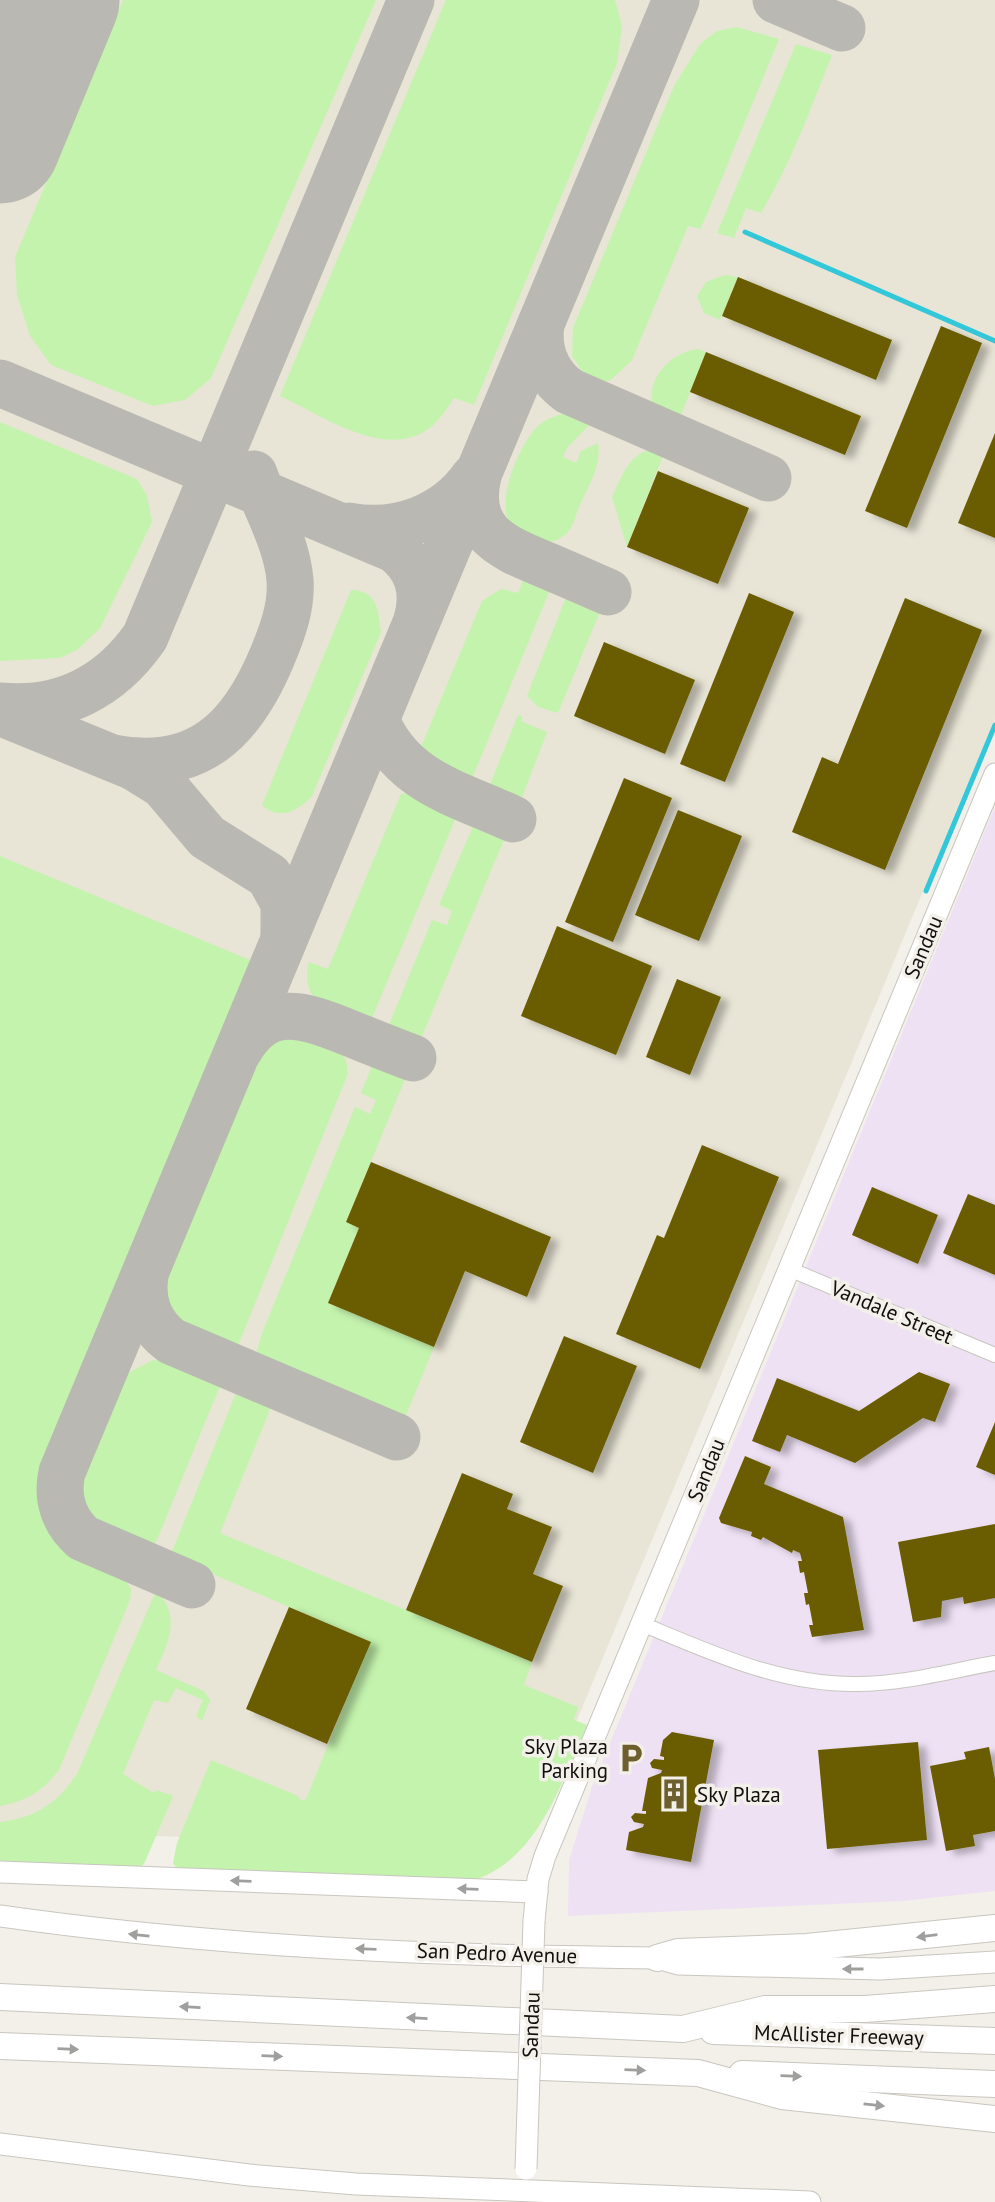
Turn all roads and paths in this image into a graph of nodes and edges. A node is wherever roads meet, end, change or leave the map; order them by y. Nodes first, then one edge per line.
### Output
1 (995, 774) edge
2 (789, 1269) junction
3 (995, 1355) edge
4 (642, 1624) junction
5 (995, 1663) edge
6 (0, 1872) edge
7 (537, 1892) junction
8 (0, 1916) edge
9 (995, 1927) edge
10 (656, 1958) junction
11 (995, 1962) edge
12 (0, 1997) edge
13 (995, 1999) edge
14 (683, 2029) junction
15 (995, 2041) edge
16 (0, 2046) edge
17 (698, 2073) junction
18 (995, 2084) edge
19 (995, 2119) edge
20 (0, 2144) edge
21 (526, 2196) edge
22 (782, 2202) edge
23 (810, 2202) edge

1 - 2 main road, Sandau
2 - 3 street, Vandale Street
2 - 4 main road, Sandau
4 - 5 street
4 - 7 main road, Sandau
7 -> 6 main road
7 - 21 main road, Sandau, bridge
10 -> 8 main road, San Pedro Avenue
9 -> 10 highway
11 -> 10 main road, San Pedro Avenue
14 -> 12 highway, McAllister Freeway
13 - 14 highway
14 - 15 highway, McAllister Freeway
16 -> 17 highway
17 -> 18 highway, McAllister Freeway
17 -> 19 highway
20 - 21 main road
21 - 22 main road
22 - 23 main road

